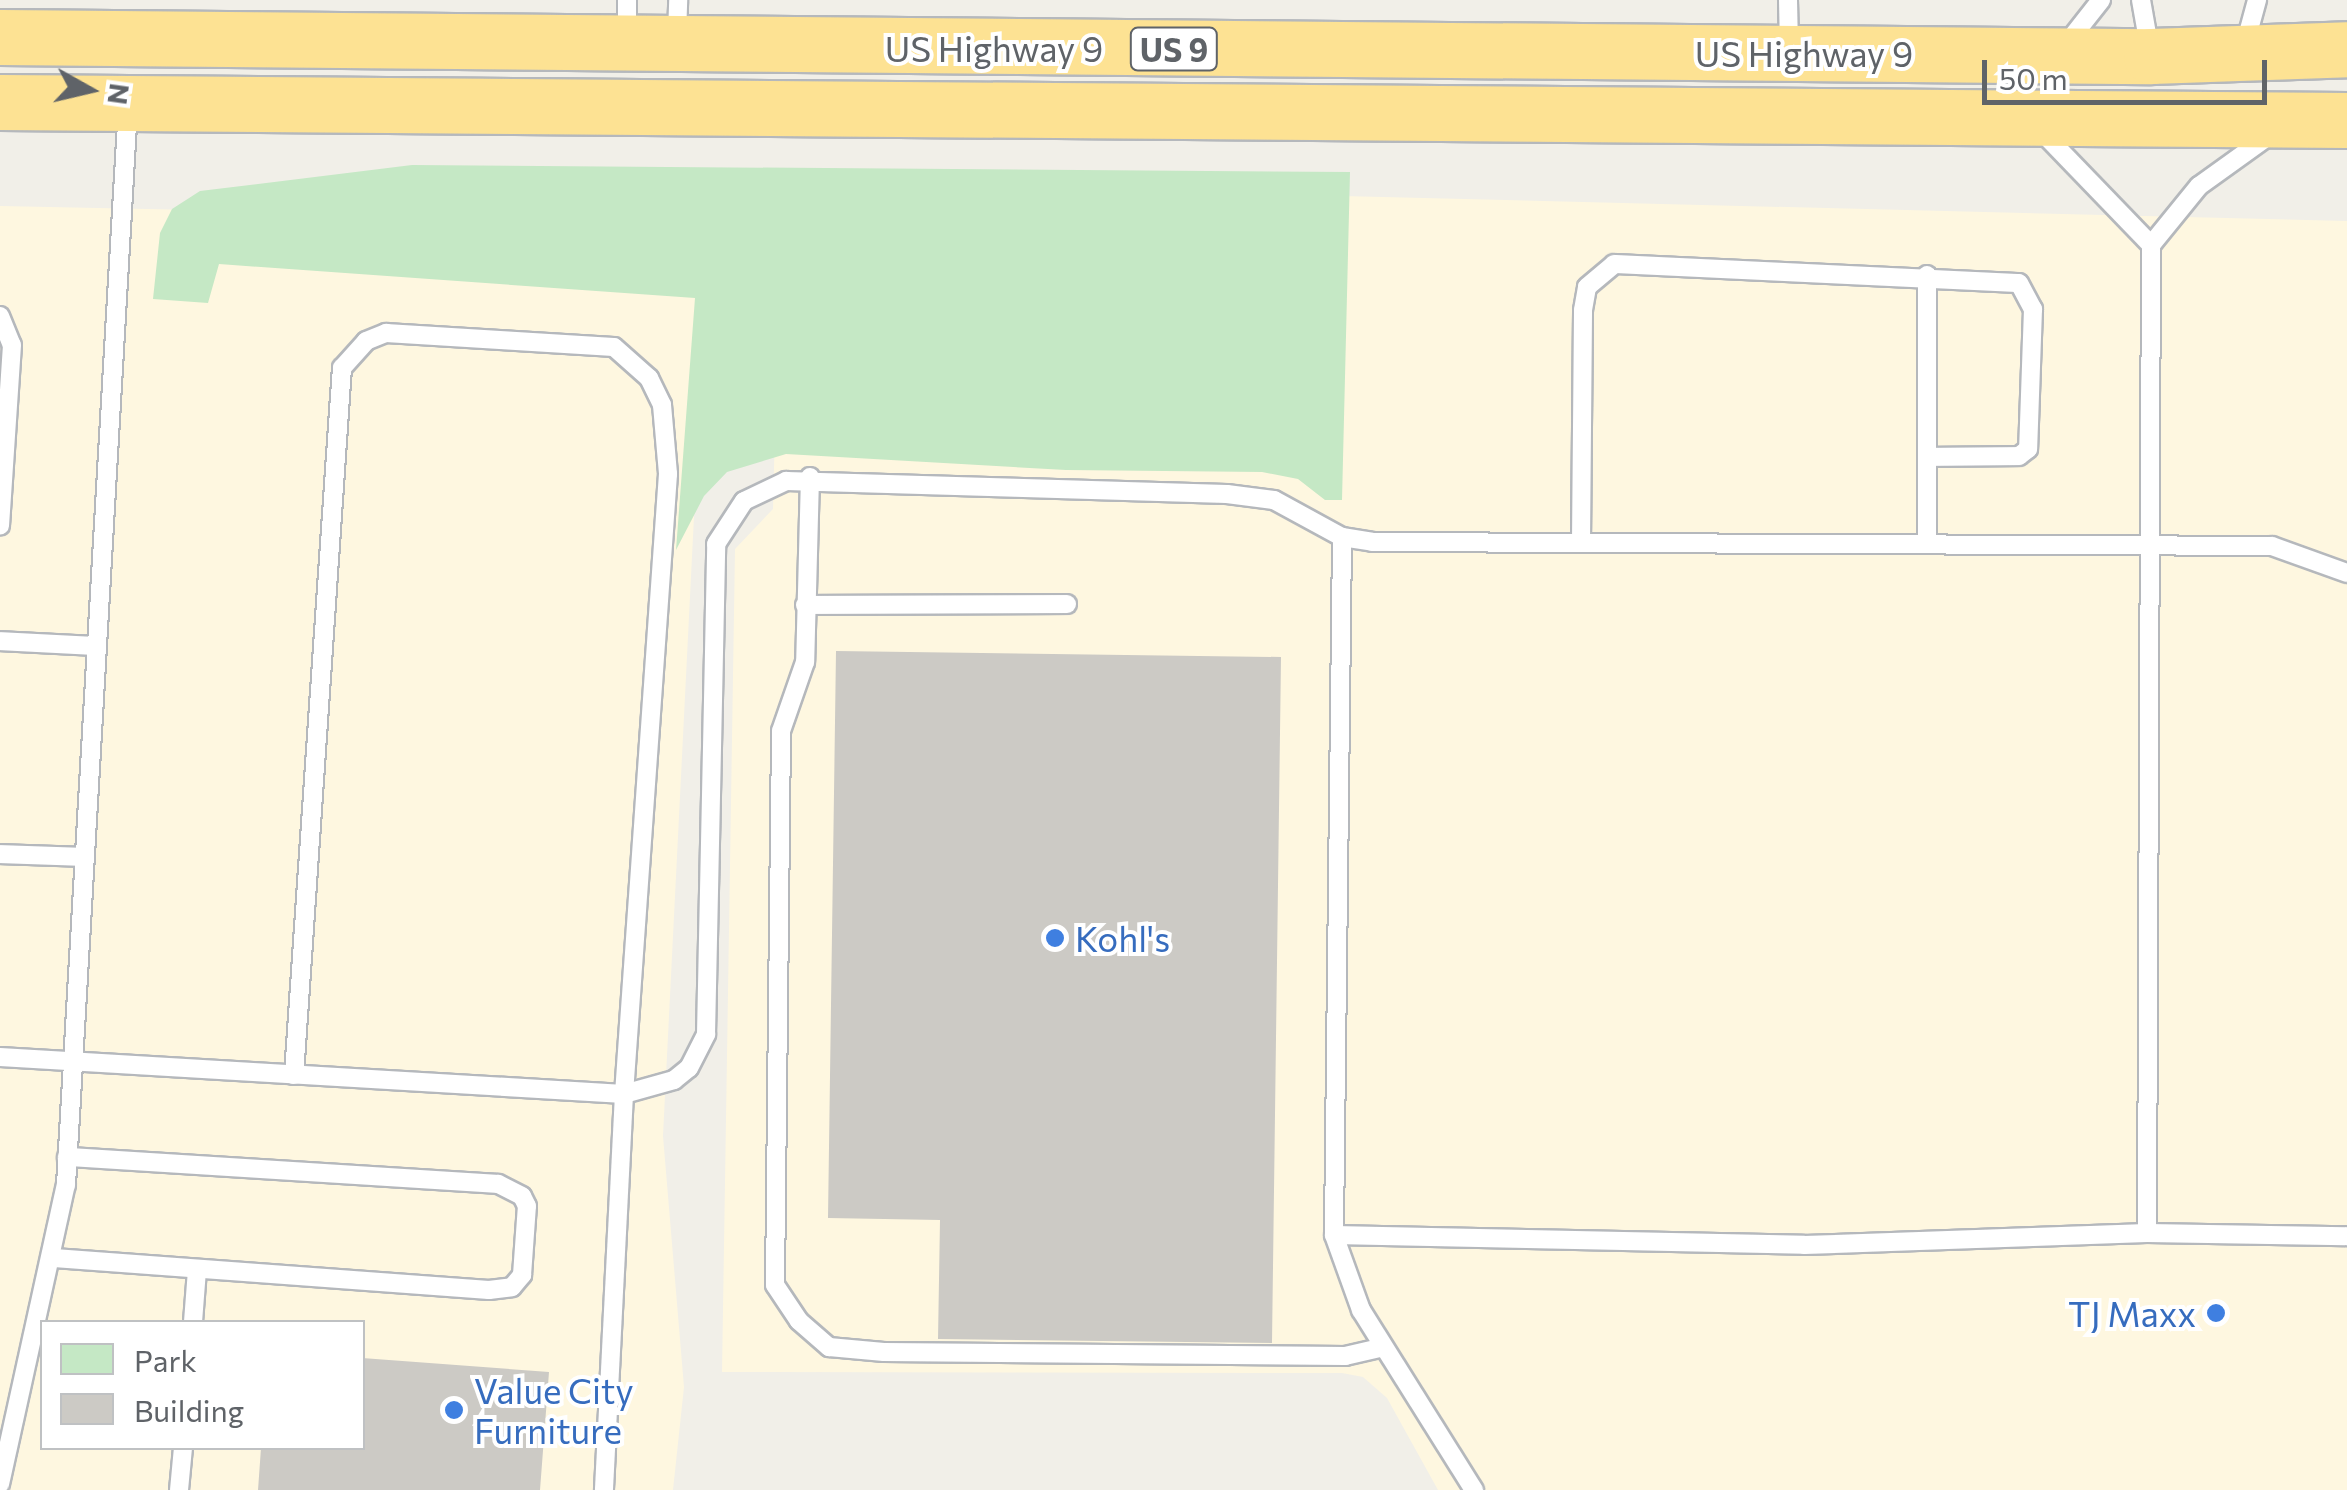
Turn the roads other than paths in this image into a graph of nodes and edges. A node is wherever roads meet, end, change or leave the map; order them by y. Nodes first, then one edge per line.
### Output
1 (1788, 0) edge
2 (2101, 0) edge
3 (2141, 0) edge
4 (2257, 0) edge
5 (652, 23) edge
6 (0, 38) edge
7 (2347, 49) edge
8 (1788, 53) junction
9 (2058, 54) junction
10 (2242, 55) junction
11 (2150, 56) junction
12 (0, 102) edge
13 (128, 103) junction
14 (2022, 118) junction
15 (2322, 120) edge
16 (2151, 245) junction
17 (1928, 274) junction
18 (0, 316) edge
19 (1928, 457) junction
20 (810, 477) junction
21 (0, 526) edge
22 (1342, 537) junction
23 (1581, 542) junction
24 (1927, 543) junction
25 (2148, 544) junction
26 (2347, 573) edge
27 (1067, 604) dead end
28 (805, 605) junction
29 (0, 641) edge
30 (96, 646) junction
31 (0, 854) edge
32 (84, 858) junction
33 (0, 1058) edge
34 (72, 1062) junction
35 (294, 1075) junction
36 (624, 1094) junction
37 (67, 1157) junction
38 (2147, 1234) junction
39 (1334, 1235) junction
40 (2347, 1236) edge
41 (54, 1258) junction
42 (198, 1270) junction
43 (193, 1320) edge
44 (1384, 1347) junction
45 (183, 1450) edge
46 (0, 1484) edge
47 (180, 1490) edge
48 (604, 1490) edge
49 (1474, 1490) edge

1 - 8 lane
2 - 9 lane
3 - 11 lane
4 - 10 lane
5 - 6 highway, US Highway 9 / US 9
5 - 8 highway, US Highway 9 / US 9
7 - 10 highway, US Highway 9 / US 9
8 - 9 highway, US Highway 9 / US 9
9 - 11 highway, US Highway 9 / US 9
10 - 11 highway, US Highway 9 / US 9
12 - 13 highway, US Highway 9 / US 9
13 - 14 highway, US Highway 9 / US 9
13 - 30 lane
14 - 15 highway, US Highway 9 / US 9
14 - 16 lane
15 - 16 lane
16 - 25 lane
17 - 19 lane
17 - 19 lane
17 - 23 lane
18 - 21 lane
19 - 24 lane
20 - 22 lane
20 - 28 lane
20 - 36 lane
22 - 23 lane
22 - 39 lane
23 - 24 lane
24 - 25 lane
25 - 26 lane
25 - 38 lane
27 - 28 lane
28 - 44 lane
29 - 30 lane
30 - 32 lane
31 - 32 lane
32 - 34 lane
33 - 34 lane
34 - 35 lane
34 - 37 lane
35 - 36 lane
35 - 36 lane
36 - 48 lane
37 - 41 lane
37 - 42 lane
38 - 39 lane
38 - 40 lane
39 - 44 lane
41 - 42 lane
41 - 46 lane
42 - 43 lane
44 - 49 lane
45 - 47 lane

